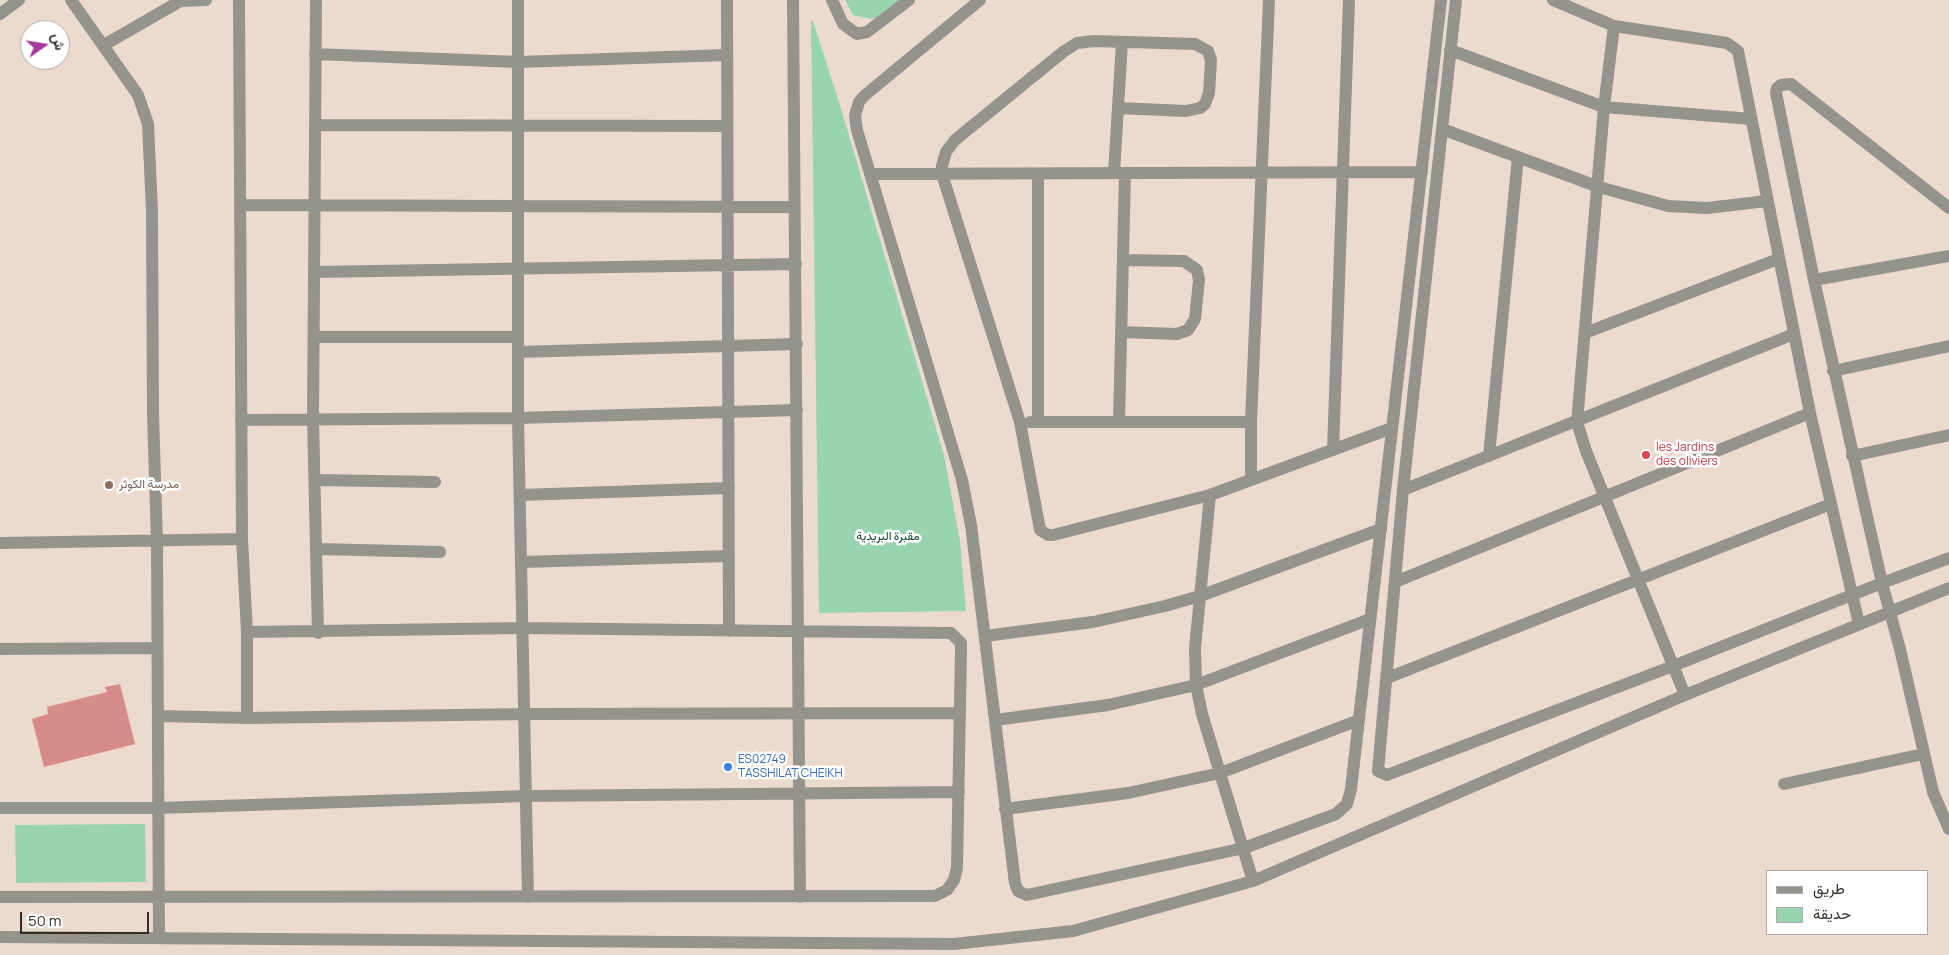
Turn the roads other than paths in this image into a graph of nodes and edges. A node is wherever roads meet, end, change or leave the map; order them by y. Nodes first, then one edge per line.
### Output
1 (19, 0) edge
2 (71, 0) edge
3 (181, 0) edge
4 (206, 0) edge
5 (239, 0) edge
6 (316, 0) edge
7 (518, 0) edge
8 (728, 0) edge
9 (793, 0) edge
10 (832, 0) edge
11 (909, 0) edge
12 (980, 0) edge
13 (1269, 0) edge
14 (1349, 0) edge
15 (1441, 0) edge
16 (1456, 0) edge
17 (1553, 0) edge
18 (0, 14) edge
19 (1614, 26) junction
20 (1122, 42) junction
21 (104, 45) junction
22 (1450, 50) junction
23 (315, 54) junction
24 (727, 55) junction
25 (518, 62) junction
26 (1604, 107) junction
27 (1118, 108) junction
28 (1751, 119) junction
29 (518, 124) junction
30 (315, 125) junction
31 (727, 126) junction
32 (1442, 129) junction
33 (1518, 157) junction
34 (1343, 172) junction
35 (1422, 172) junction
36 (1120, 173) junction
37 (1261, 173) junction
38 (870, 174) junction
39 (942, 174) junction
40 (1038, 174) junction
41 (1599, 187) junction
42 (1767, 201) junction
43 (241, 204) junction
44 (314, 205) junction
45 (518, 206) junction
46 (728, 207) junction
47 (793, 207) junction
48 (1949, 208) edge
49 (1949, 256) edge
50 (1778, 259) junction
51 (1123, 260) junction
52 (796, 264) junction
53 (728, 265) junction
54 (518, 268) junction
55 (314, 272) junction
56 (1814, 280) junction
57 (1121, 332) junction
58 (1584, 334) junction
59 (1794, 334) junction
60 (314, 337) junction
61 (518, 337) junction
62 (797, 344) junction
63 (728, 346) junction
64 (1949, 346) edge
65 (518, 352) junction
66 (1833, 371) junction
67 (797, 410) junction
68 (728, 413) junction
69 (1810, 413) junction
70 (518, 418) junction
71 (313, 419) junction
72 (242, 420) junction
73 (1020, 422) junction
74 (1038, 422) junction
75 (1119, 422) junction
76 (1251, 422) junction
77 (1577, 422) junction
78 (1392, 428) junction
79 (1949, 435) edge
80 (1333, 450) junction
81 (1490, 456) junction
82 (1852, 456) junction
83 (315, 480) junction
84 (1251, 480) junction
85 (435, 482) dead end
86 (729, 488) junction
87 (1403, 490) junction
88 (520, 494) junction
89 (1210, 495) junction
90 (1606, 497) junction
91 (1831, 504) junction
92 (1381, 529) junction
93 (242, 538) junction
94 (157, 542) junction
95 (0, 543) edge
96 (317, 549) junction
97 (440, 552) dead end
98 (729, 556) junction
99 (1949, 558) edge
100 (522, 562) junction
101 (1638, 579) junction
102 (1395, 582) junction
103 (1882, 583) junction
104 (1949, 588) edge
105 (1200, 596) junction
106 (1852, 596) junction
107 (1890, 611) junction
108 (1370, 619) junction
109 (1860, 624) junction
110 (523, 628) junction
111 (730, 631) junction
112 (247, 632) junction
113 (798, 632) junction
114 (318, 633) junction
115 (985, 636) junction
116 (156, 648) junction
117 (0, 650) edge
118 (1673, 666) junction
119 (1386, 678) junction
120 (1196, 685) junction
121 (1685, 695) junction
122 (797, 712) junction
123 (959, 713) junction
124 (525, 714) junction
125 (158, 716) junction
126 (247, 718) junction
127 (995, 720) junction
128 (1359, 720) junction
129 (1923, 754) junction
130 (1220, 772) junction
131 (1784, 784) dead end
132 (959, 792) junction
133 (800, 794) junction
134 (527, 796) junction
135 (0, 808) edge
136 (158, 808) junction
137 (1006, 809) junction
138 (1949, 829) edge
139 (1244, 848) junction
140 (1253, 881) junction
141 (528, 896) junction
142 (800, 896) junction
143 (0, 897) edge
144 (159, 898) junction
145 (0, 937) edge
146 (159, 937) junction

1 - 18 street
2 - 21 street
3 - 4 street
3 - 21 street
5 - 43 street
6 - 23 street
7 - 25 street
8 - 24 street
9 - 47 street
10 - 11 street
12 - 38 street
13 - 37 street
14 - 34 street
15 - 35 street
16 - 22 street
17 - 19 street
19 - 26 street
19 - 28 street
20 - 27 street
20 - 27 street
20 - 39 street
21 - 94 street
22 - 26 street
22 - 32 street
23 - 25 street
23 - 30 street
24 - 25 street
24 - 31 street
25 - 29 street
26 - 28 street
26 - 41 street
27 - 36 street
28 - 42 street
29 - 30 street
29 - 31 street
29 - 45 street
30 - 44 street
31 - 46 street
32 - 33 street
32 - 87 street
33 - 41 street
33 - 81 street
34 - 35 street
34 - 37 street
34 - 80 street
35 - 78 street
36 - 37 street
36 - 40 street
36 - 51 street
37 - 76 street
38 - 39 street
38 - 115 street
39 - 40 street
39 - 73 street
40 - 74 street
41 - 42 street
41 - 58 street
42 - 50 street
43 - 44 street
43 - 72 street
44 - 45 street
44 - 55 street
45 - 46 street
45 - 54 street
46 - 47 street
46 - 53 street
47 - 52 street
48 - 56 street
49 - 56 street
50 - 58 street
50 - 59 street
51 - 57 street
51 - 57 street
52 - 53 street
52 - 62 street
53 - 54 street
53 - 63 street
54 - 55 street
54 - 61 street
55 - 60 street
56 - 66 street
57 - 75 street
58 - 77 street
59 - 69 street
59 - 77 street
60 - 61 street
60 - 71 street
61 - 65 street
62 - 63 street
62 - 67 street
63 - 65 street
63 - 68 street
64 - 66 street
65 - 70 street
66 - 82 street
67 - 68 street
67 - 113 street
68 - 70 street
68 - 86 street
69 - 90 street
69 - 91 street
70 - 71 street
70 - 88 street
71 - 72 street
71 - 83 street
72 - 93 street
73 - 74 street
73 - 89 street
74 - 75 street
75 - 76 street
76 - 84 street
77 - 81 street
77 - 90 street
78 - 80 street
78 - 92 street
79 - 82 street
80 - 84 street
81 - 87 street
82 - 103 street
83 - 85 street
83 - 96 street
84 - 89 street
86 - 88 street
86 - 98 street
87 - 102 street
88 - 100 street
89 - 105 street
90 - 101 street
90 - 102 street
91 - 101 street
91 - 106 street
92 - 105 street
92 - 108 street
93 - 94 street
93 - 112 street
94 - 95 street
94 - 116 street
96 - 97 street
96 - 114 street
98 - 100 street
98 - 111 street
99 - 103 street
100 - 110 street
101 - 118 street
101 - 119 street
102 - 119 street
103 - 106 street
103 - 107 street
104 - 107 street
105 - 115 street
105 - 120 street
106 - 109 street
106 - 118 street
107 - 109 street
107 - 129 street
108 - 120 street
108 - 128 street
109 - 121 street
110 - 111 street
110 - 114 street
110 - 124 street
111 - 113 street
112 - 114 street
112 - 126 street
113 - 122 street
113 - 123 street
115 - 127 street
116 - 117 street
116 - 125 street
118 - 119 street
118 - 121 street
120 - 127 street
120 - 130 street
121 - 140 street
122 - 123 street
122 - 124 street
122 - 133 street
123 - 132 street
124 - 126 street
124 - 134 street
125 - 126 street
125 - 136 street
127 - 137 street
128 - 130 street
128 - 139 street
129 - 131 street
129 - 138 street
130 - 137 street
130 - 139 street
132 - 133 street
132 - 142 street
133 - 134 street
133 - 142 street
134 - 136 street
134 - 141 street
135 - 136 street
136 - 144 street
137 - 139 street
139 - 140 street
140 - 146 street
141 - 142 street
141 - 144 street
143 - 144 street
144 - 146 street
145 - 146 street

